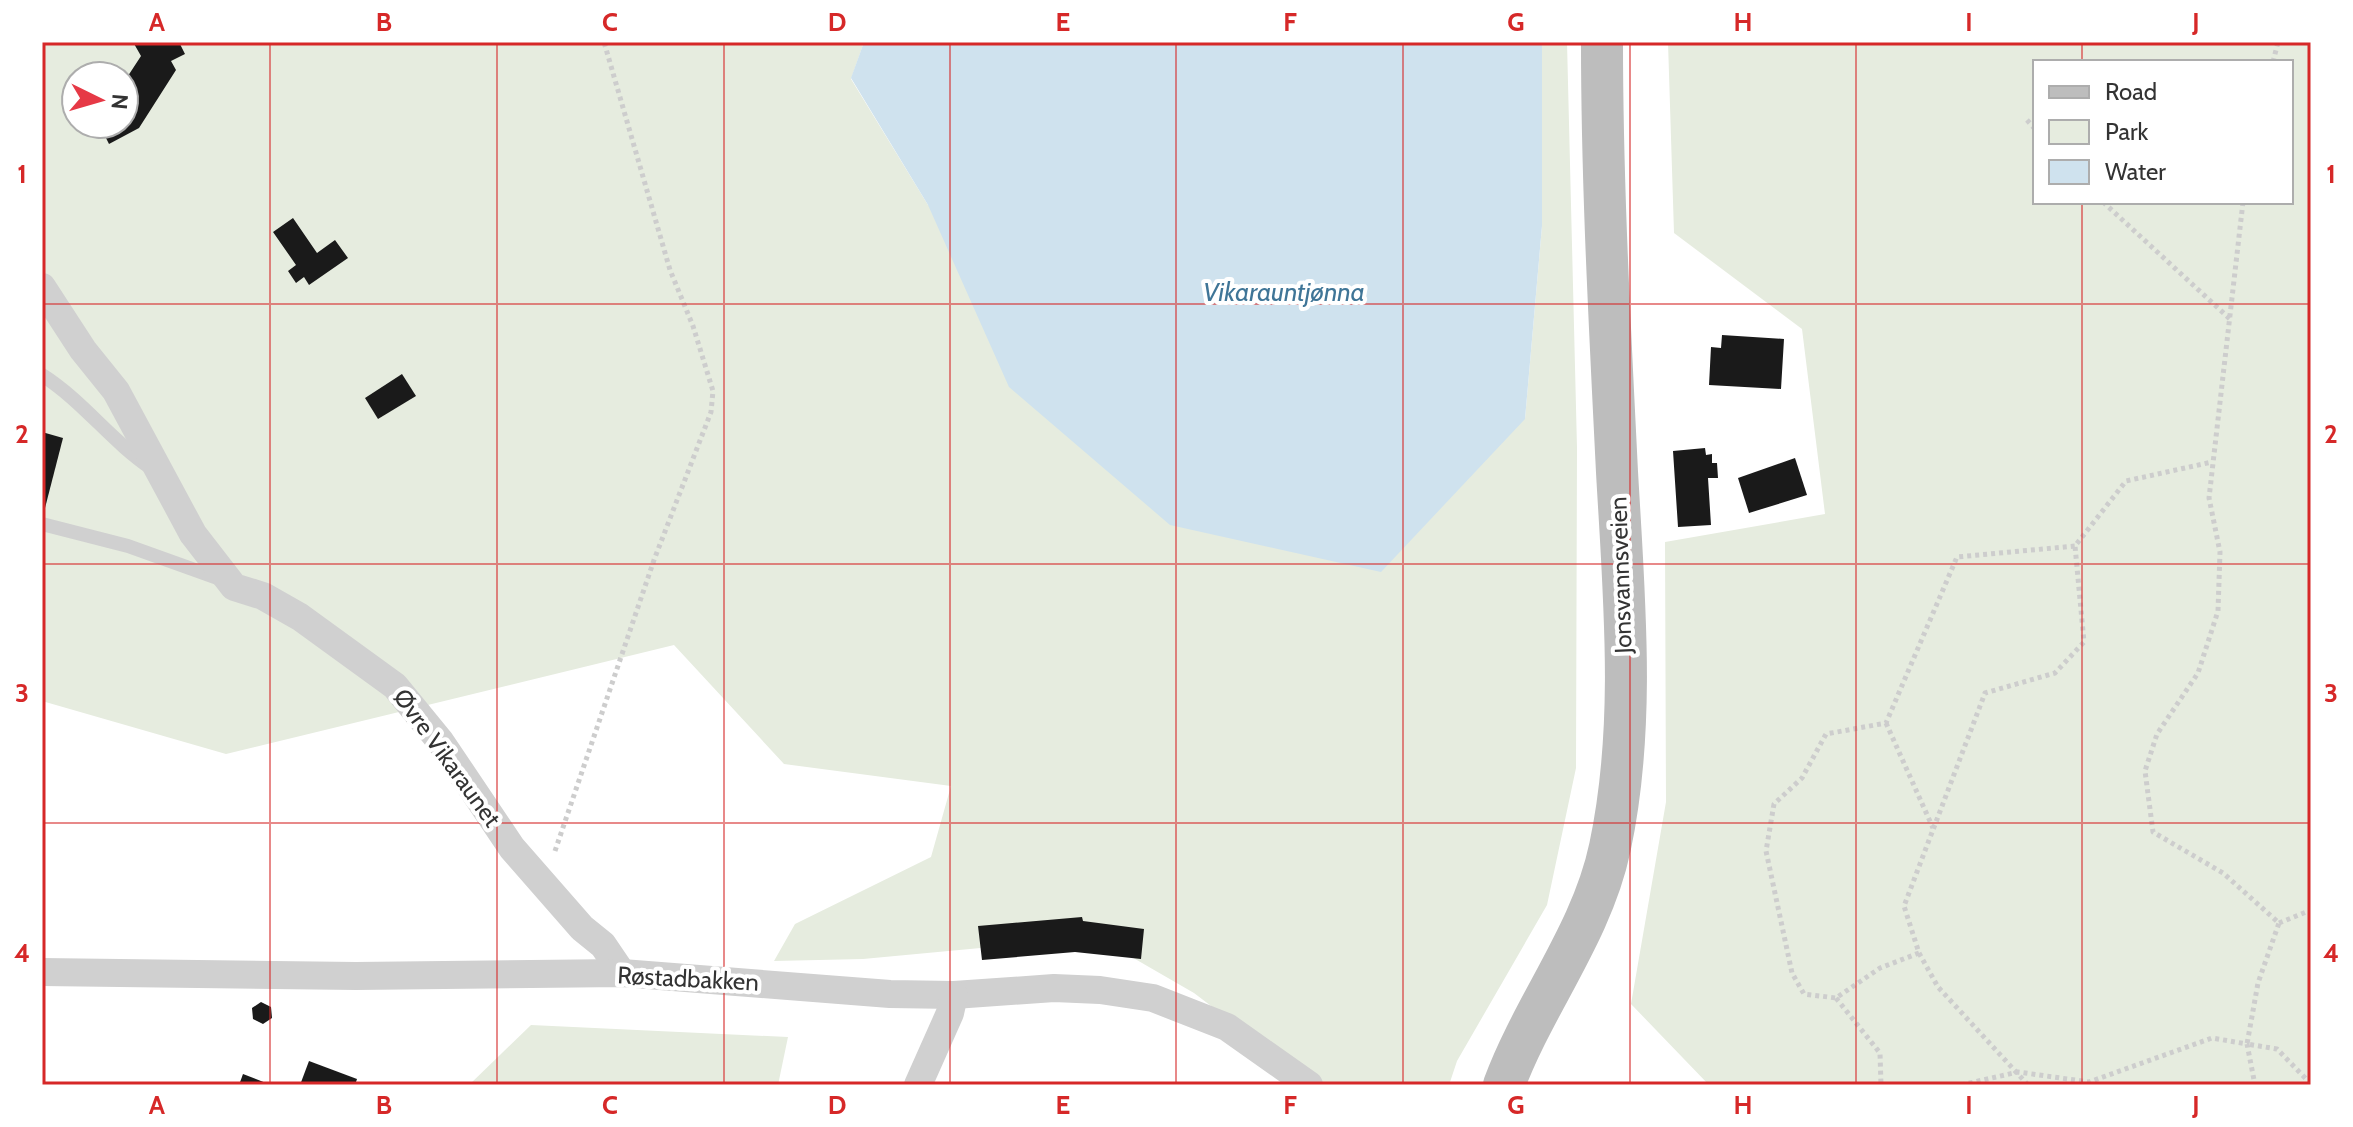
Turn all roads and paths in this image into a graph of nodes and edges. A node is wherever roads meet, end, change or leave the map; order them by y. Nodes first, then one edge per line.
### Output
1 (604, 42) edge
2 (1602, 42) edge
3 (2027, 120) dead end
4 (2033, 127) edge
5 (2105, 204) edge
6 (2243, 204) edge
7 (42, 287) edge
8 (2230, 320) junction
9 (42, 375) edge
10 (2212, 462) junction
11 (158, 472) junction
12 (42, 524) edge
13 (2075, 546) junction
14 (234, 587) junction
15 (1886, 723) junction
16 (1934, 829) junction
17 (543, 886) junction
18 (2311, 910) edge
19 (2279, 923) junction
20 (1919, 953) junction
21 (42, 972) edge
22 (622, 973) junction
23 (954, 995) junction
24 (1836, 998) junction
25 (2247, 1044) junction
26 (2018, 1072) junction
27 (2311, 1084) edge
28 (918, 1085) edge
29 (1309, 1085) edge
30 (1504, 1085) edge
31 (1881, 1085) edge
32 (1961, 1085) edge
33 (2028, 1085) edge
34 (2255, 1085) edge

1 - 17 path
2 - 30 main road, Jonsvannsveien
3 - 4 path
5 - 8 path
6 - 8 path
7 - 11 street
8 - 10 path
9 - 11 lane
10 - 13 path
10 - 19 path
11 - 14 street
12 - 14 lane, Øvre Vikaraunet
13 - 15 path
13 - 16 path
14 - 17 street, Øvre Vikaraunet
15 - 16 path
15 - 24 path
16 - 20 path
17 - 22 street, Øvre Vikaraunet
18 - 19 path
19 - 25 path
20 - 24 path
20 - 26 path
21 - 22 street, Røstadbakken
22 - 23 street, Røstadbakken
23 - 28 street
23 - 29 street, Røstadbakken
24 - 31 path
25 - 26 path
25 - 27 path
25 - 34 path
26 - 32 path
26 - 33 path

